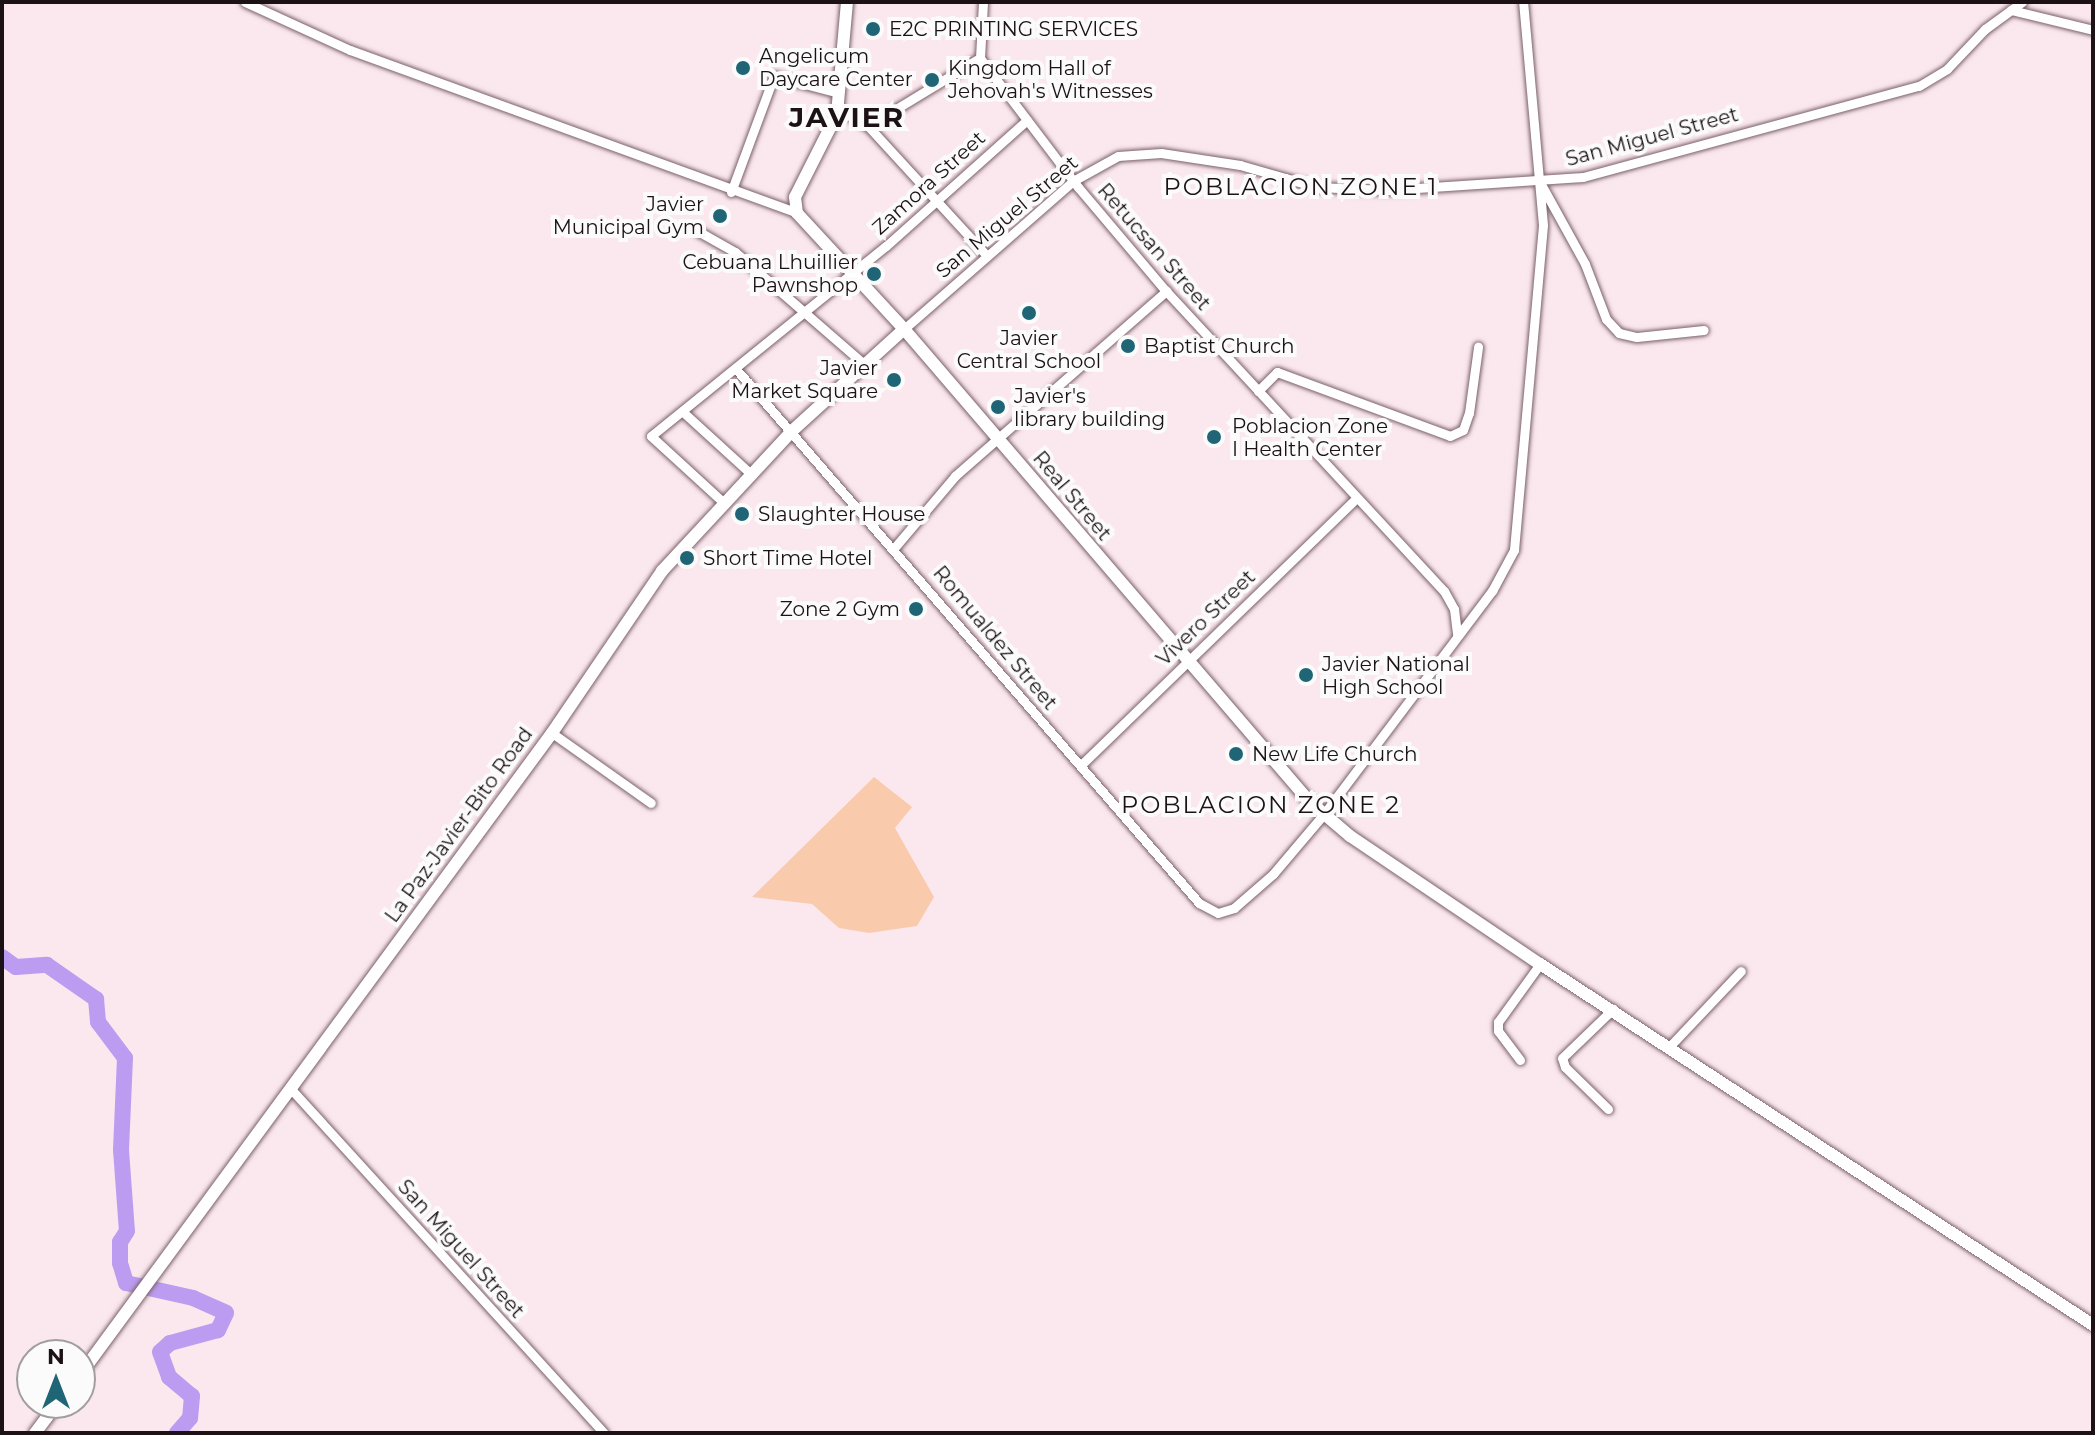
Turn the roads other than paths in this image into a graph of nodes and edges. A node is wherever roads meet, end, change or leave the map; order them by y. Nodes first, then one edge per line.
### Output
1 (245, 2) edge
2 (847, 2) edge
3 (983, 2) edge
4 (1523, 2) edge
5 (2022, 2) edge
6 (2011, 10) junction
7 (2093, 30) edge
8 (980, 58) junction
9 (839, 93) junction
10 (838, 109) junction
11 (1027, 120) junction
12 (868, 126) junction
13 (1073, 181) junction
14 (1541, 183) junction
15 (731, 192) junction
16 (936, 202) junction
17 (797, 213) junction
18 (696, 230) dead end
19 (987, 256) junction
20 (854, 272) junction
21 (1166, 291) junction
22 (804, 312) junction
23 (904, 329) junction
24 (1704, 330) dead end
25 (1478, 347) dead end
26 (864, 364) junction
27 (736, 369) junction
28 (1258, 391) junction
29 (683, 412) junction
30 (792, 431) junction
31 (996, 437) junction
32 (751, 474) junction
33 (1357, 498) junction
34 (724, 503) junction
35 (895, 547) junction
36 (1457, 635) junction
37 (1188, 661) junction
38 (552, 733) junction
39 (1081, 765) junction
40 (651, 803) dead end
41 (1323, 815) junction
42 (1540, 964) junction
43 (1741, 971) dead end
44 (1613, 1009) junction
45 (1670, 1046) junction
46 (1520, 1060) dead end
47 (291, 1089) junction
48 (1608, 1109) dead end
49 (2093, 1325) edge
50 (96, 1353) edge
51 (604, 1433) edge

1 - 15 street
2 - 9 main road
3 - 8 street
4 - 14 street
5 - 6 street, San Miguel Street
6 - 7 street
6 - 14 street, San Miguel Street
8 - 11 street, Retucsan Street
8 - 12 street
9 - 10 main road
9 - 15 street
10 - 12 street
10 - 17 main road
11 - 13 street, Retucsan Street
11 - 16 street, Zamora Street
12 - 16 street
13 - 14 street, San Miguel Street
13 - 19 street, San Miguel Street
13 - 21 street, Retucsan Street
14 - 24 street
14 - 36 street
15 - 17 street
16 - 19 street
16 - 20 street, Zamora Street
17 - 20 main road, Real Street
18 - 22 street
19 - 23 street, San Miguel Street
20 - 22 street, Zamora Street
20 - 23 main road, Real Street
21 - 28 street, Retucsan Street
21 - 31 street
22 - 26 street
22 - 27 street
23 - 26 main road, La Paz-Javier-Bito Road
23 - 31 main road, Real Street
25 - 28 street
26 - 30 main road, La Paz-Javier-Bito Road
27 - 29 street
27 - 30 street, Romualdez Street
28 - 33 street, Retucsan Street
29 - 32 street
29 - 34 street
30 - 32 main road, La Paz-Javier-Bito Road
30 - 35 street, Romualdez Street
31 - 35 street
31 - 37 main road, Real Street
32 - 34 main road, La Paz-Javier-Bito Road
33 - 36 street, Retucsan Street
33 - 37 street, Vivero Street
34 - 38 main road, La Paz-Javier-Bito Road
35 - 39 street, Romualdez Street
36 - 41 street
37 - 39 street, Vivero Street
37 - 41 main road, Real Street
38 - 40 street
38 - 47 main road, La Paz-Javier-Bito Road
39 - 41 street, Romualdez Street
41 - 42 main road, Real Street
42 - 44 main road, Real Street
42 - 46 street
43 - 45 street
44 - 45 main road, Real Street
44 - 48 street
45 - 49 main road, Real Street
47 - 50 main road, La Paz-Javier-Bito Road
47 - 51 street, San Miguel Street

